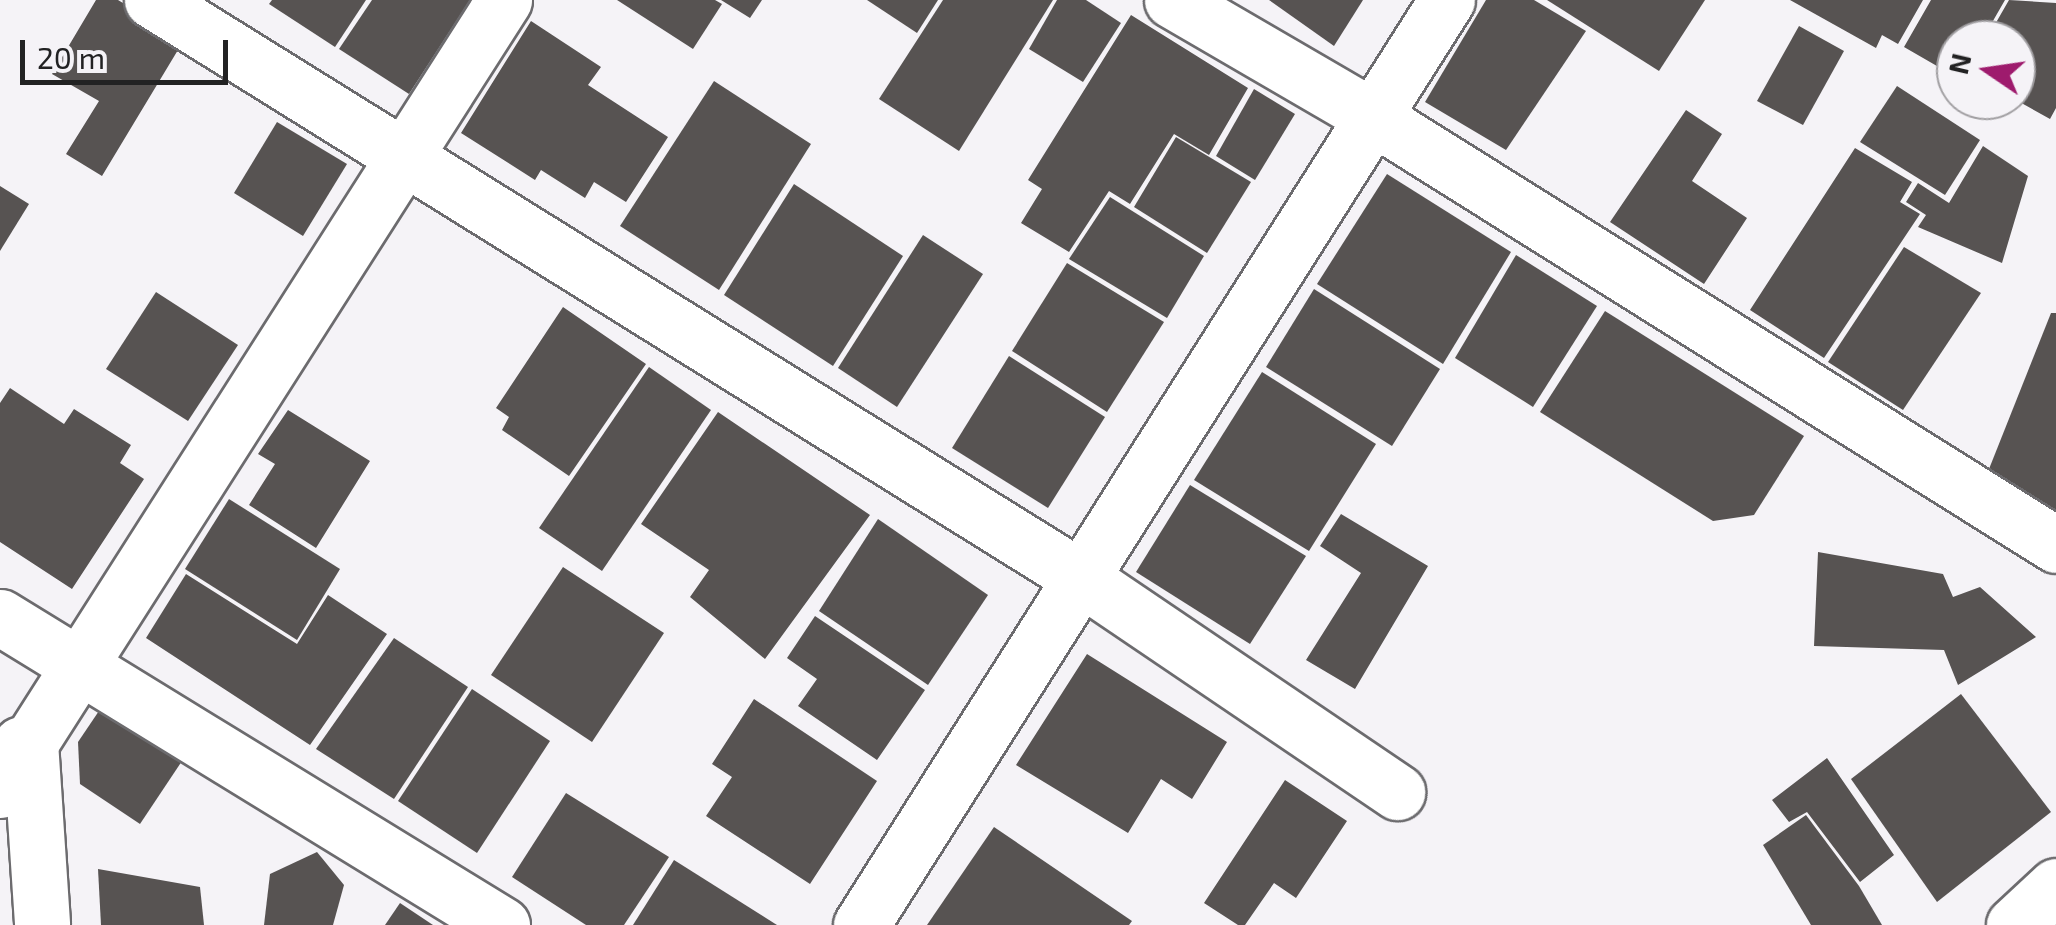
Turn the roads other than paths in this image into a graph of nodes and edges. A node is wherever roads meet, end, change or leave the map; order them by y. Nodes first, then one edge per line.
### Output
1 (152, 0) edge
2 (504, 0) edge
3 (1172, 0) edge
4 (1447, 0) edge
5 (1373, 117) junction
6 (408, 155) junction
7 (2056, 545) edge
8 (1080, 578) junction
9 (0, 618) edge
10 (78, 667) junction
11 (15, 746) edge
12 (0, 790) edge
13 (1397, 792) dead end
14 (2056, 886) edge
15 (42, 925) edge
16 (502, 925) edge
17 (861, 925) edge
18 (2014, 925) edge

1 - 6 street
2 - 6 street
3 - 5 street
4 - 5 street
5 - 7 street
5 - 8 street
6 - 8 street
6 - 10 street
8 - 13 street
8 - 17 street
9 - 10 street
10 - 11 street
10 - 16 street
11 - 12 street
11 - 15 street
14 - 18 street

